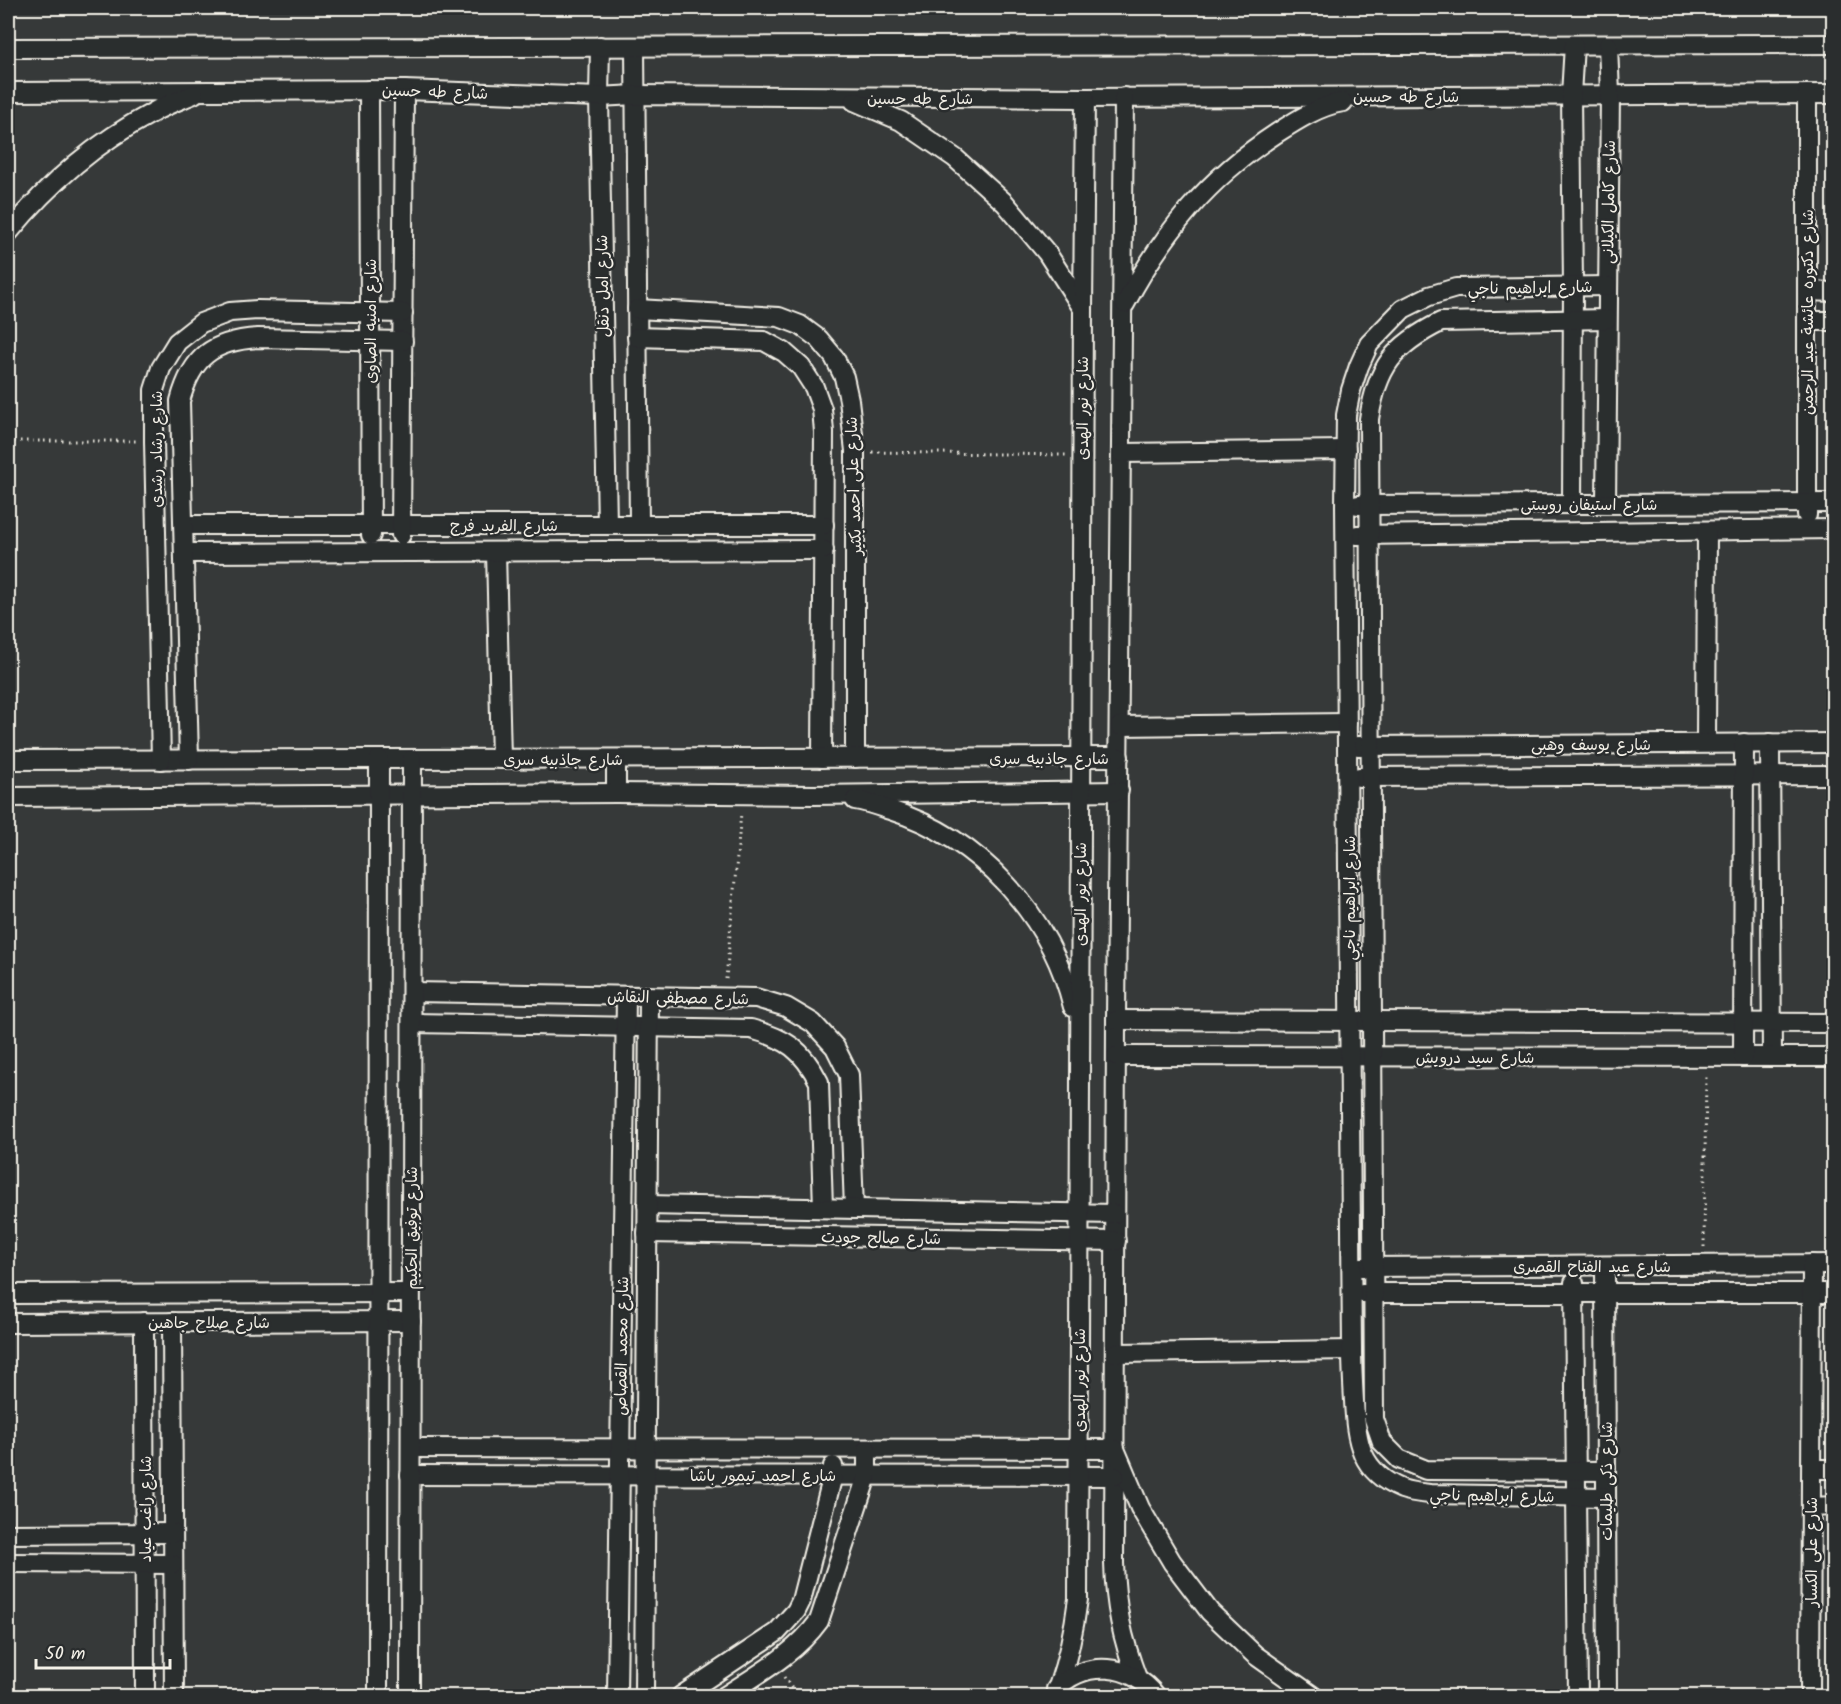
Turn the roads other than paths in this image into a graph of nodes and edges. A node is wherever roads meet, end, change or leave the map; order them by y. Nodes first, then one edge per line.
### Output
1 (1833, 44) edge
2 (1574, 45) junction
3 (1608, 45) junction
4 (600, 46) junction
5 (635, 47) junction
6 (8, 48) edge
7 (369, 90) junction
8 (405, 90) junction
9 (200, 91) junction
10 (8, 92) edge
11 (1610, 94) junction
12 (1806, 94) junction
13 (1833, 94) edge
14 (635, 95) junction
15 (1571, 95) junction
16 (1371, 96) junction
17 (599, 97) junction
18 (844, 97) junction
19 (1124, 97) junction
20 (1085, 98) junction
21 (8, 233) edge
22 (1573, 286) junction
23 (1607, 286) junction
24 (1807, 291) junction
25 (1833, 292) edge
26 (1123, 308) junction
27 (637, 309) junction
28 (1083, 309) junction
29 (370, 312) junction
30 (403, 313) junction
31 (1573, 319) junction
32 (1607, 319) junction
33 (1807, 321) junction
34 (1833, 321) edge
35 (637, 337) junction
36 (370, 340) junction
37 (403, 341) junction
38 (844, 377) junction
39 (814, 387) junction
40 (154, 441) junction
41 (182, 442) junction
42 (1346, 450) junction
43 (1122, 453) junction
44 (1833, 502) edge
45 (1807, 503) junction
46 (1572, 504) junction
47 (1606, 504) junction
48 (1345, 505) junction
49 (1369, 505) junction
50 (184, 525) junction
51 (370, 525) junction
52 (401, 525) junction
53 (607, 525) junction
54 (639, 525) junction
55 (824, 525) junction
56 (1807, 529) junction
57 (1833, 529) edge
58 (1707, 531) junction
59 (1346, 535) junction
60 (1369, 535) junction
61 (824, 550) junction
62 (371, 552) junction
63 (401, 552) junction
64 (496, 552) junction
65 (184, 553) junction
66 (1347, 723) junction
67 (1120, 726) junction
68 (1744, 743) junction
69 (1770, 743) junction
70 (1833, 743) edge
71 (1706, 744) junction
72 (1347, 746) junction
73 (1370, 746) junction
74 (1119, 757) junction
75 (822, 758) junction
76 (855, 758) junction
77 (1081, 758) junction
78 (379, 759) junction
79 (412, 759) junction
80 (501, 759) junction
81 (616, 759) junction
82 (8, 760) edge
83 (161, 760) junction
84 (189, 760) junction
85 (1743, 775) junction
86 (1771, 775) junction
87 (1833, 776) edge
88 (1348, 777) junction
89 (1371, 777) junction
90 (1081, 791) junction
91 (1119, 791) junction
92 (616, 793) junction
93 (412, 794) junction
94 (379, 795) junction
95 (814, 795) junction
96 (8, 797) edge
97 (412, 992) junction
98 (626, 996) junction
99 (649, 997) junction
100 (1116, 1020) junction
101 (1349, 1021) junction
102 (1372, 1021) junction
103 (1743, 1022) junction
104 (1771, 1022) junction
105 (412, 1023) junction
106 (1833, 1023) edge
107 (626, 1027) junction
108 (648, 1027) junction
109 (1079, 1033) junction
110 (835, 1047) junction
111 (1116, 1056) junction
112 (1372, 1056) junction
113 (1350, 1057) junction
114 (1743, 1057) junction
115 (1772, 1057) junction
116 (1833, 1057) edge
117 (810, 1064) junction
118 (647, 1205) junction
119 (823, 1208) junction
120 (861, 1209) junction
121 (1079, 1213) junction
122 (1115, 1214) junction
123 (647, 1233) junction
124 (869, 1237) junction
125 (1079, 1240) junction
126 (1116, 1241) junction
127 (1812, 1264) junction
128 (1833, 1264) edge
129 (1574, 1266) junction
130 (1605, 1266) junction
131 (1351, 1267) junction
132 (1373, 1267) junction
133 (379, 1293) junction
134 (410, 1293) junction
135 (1351, 1293) junction
136 (1374, 1293) junction
137 (1574, 1293) junction
138 (1605, 1293) junction
139 (1812, 1293) junction
140 (1833, 1293) edge
141 (8, 1294) edge
142 (378, 1321) junction
143 (411, 1321) junction
144 (144, 1322) junction
145 (8, 1323) edge
146 (172, 1323) junction
147 (1352, 1350) junction
148 (1115, 1353) junction
149 (411, 1448) junction
150 (620, 1449) junction
151 (646, 1449) junction
152 (832, 1449) junction
153 (867, 1449) junction
154 (1115, 1449) junction
155 (1078, 1450) junction
156 (1399, 1459) junction
157 (1812, 1469) junction
158 (1833, 1469) edge
159 (1576, 1471) junction
160 (1606, 1471) junction
161 (410, 1475) junction
162 (620, 1475) junction
163 (646, 1475) junction
164 (833, 1475) junction
165 (1078, 1475) junction
166 (867, 1476) junction
167 (1115, 1476) junction
168 (1381, 1477) junction
169 (1576, 1496) junction
170 (1606, 1497) junction
171 (1833, 1506) edge
172 (1811, 1507) junction
173 (173, 1533) junction
174 (8, 1534) edge
175 (145, 1534) junction
176 (8, 1563) edge
177 (145, 1564) junction
178 (173, 1564) junction
179 (1137, 1678) junction
180 (1054, 1692) edge
181 (145, 1696) edge
182 (174, 1696) edge
183 (378, 1696) edge
184 (410, 1696) edge
185 (617, 1696) edge
186 (644, 1696) edge
187 (681, 1696) edge
188 (725, 1696) edge
189 (1156, 1696) edge
190 (1313, 1696) edge
191 (1578, 1696) edge
192 (1607, 1696) edge
193 (1810, 1696) edge

1 - 3 street
2 - 3 street
2 - 5 street
2 - 15 street, شارع كامل الكيلانى
3 - 11 street, شارع كامل الكيلانى
4 - 5 street
4 - 6 street
4 - 17 street, شارع امل دنقل
5 - 14 street, شارع امل دنقل
7 - 8 street, شارع طه حسين
7 - 9 street, شارع طه حسين
7 - 29 street, شارع امنيه الصاوى
8 - 17 street, شارع طه حسين
8 - 30 street, شارع امنيه الصاوى
9 - 10 street, شارع طه حسين
9 - 21 street
11 - 12 street, شارع طه حسين
11 - 15 street, شارع طه حسين
11 - 23 street, شارع كامل الكيلانى
12 - 13 street, شارع طه حسين
12 - 24 street, شارع دكتوره عائشة عبد الرحمن
14 - 17 street, شارع طه حسين
14 - 18 street, شارع طه حسين
14 - 27 street, شارع امل دنقل
15 - 16 street, شارع طه حسين
15 - 22 street, شارع كامل الكيلانى
16 - 19 street, شارع طه حسين
16 - 26 street
17 - 53 street, شارع امل دنقل
18 - 20 street, شارع طه حسين
18 - 28 street
19 - 20 street, شارع طه حسين
19 - 26 street
20 - 28 street, شارع نور الهدى
22 - 23 street, شارع ابراهيم ناجي
22 - 31 street, شارع كامل الكيلانى
22 - 42 street, شارع ابراهيم ناجي
23 - 32 street, شارع كامل الكيلانى
24 - 25 street
24 - 33 street, شارع دكتوره عائشة عبد الرحمن
26 - 43 street
27 - 35 street, شارع امل دنقل
27 - 38 street, شارع على احمد بكثير
28 - 77 street, شارع نور الهدى
29 - 30 street, شارع رشاد رشدى
29 - 36 street, شارع امنيه الصاوى
29 - 40 street, شارع رشاد رشدى
30 - 37 street, شارع امنيه الصاوى
31 - 32 street, شارع ابراهيم ناجي
31 - 46 street, شارع كامل الكيلانى
31 - 49 street, شارع ابراهيم ناجي
32 - 47 street, شارع كامل الكيلانى
33 - 34 street
33 - 45 street, شارع دكتوره عائشة عبد الرحمن
35 - 39 street, شارع على احمد بكثير
35 - 54 street, شارع امل دنقل
36 - 37 street, شارع رشاد رشدى
36 - 41 street, شارع رشاد رشدى
36 - 51 street, شارع امنيه الصاوى
37 - 52 street, شارع امنيه الصاوى
38 - 39 street
38 - 76 street, شارع على احمد بكثير
39 - 55 street, شارع على احمد بكثير
40 - 41 street
40 - 83 street, شارع رشاد رشدى
41 - 50 street, شارع رشاد رشدى
42 - 43 street
42 - 48 street, شارع ابراهيم ناجي
43 - 67 street
44 - 45 street, شارع استيفان روستى
45 - 47 street, شارع استيفان روستى
45 - 56 street, شارع دكتوره عائشة عبد الرحمن
46 - 47 street, شارع استيفان روستى
46 - 49 street, شارع استيفان روستى
48 - 49 street, شارع استيفان روستى
48 - 59 street, شارع ابراهيم ناجي
49 - 60 street, شارع ابراهيم ناجي
50 - 51 street, شارع الفريد فرج
50 - 65 street, شارع رشاد رشدى
51 - 52 street, شارع الفريد فرج
51 - 62 street, شارع امنيه الصاوى
52 - 53 street, شارع الفريد فرج
52 - 63 street, شارع امنيه الصاوى
53 - 54 street, شارع الفريد فرج
54 - 55 street, شارع الفريد فرج
55 - 61 street, شارع على احمد بكثير
56 - 57 street, شارع استيفان روستى
56 - 58 street, شارع استيفان روستى
58 - 60 street, شارع استيفان روستى
58 - 71 street
59 - 60 street, شارع استيفان روستى
59 - 66 street, شارع ابراهيم ناجي
60 - 73 street, شارع ابراهيم ناجي
61 - 64 street, شارع الفريد فرج
61 - 75 street, شارع على احمد بكثير
62 - 63 street, شارع الفريد فرج
62 - 65 street, شارع الفريد فرج
63 - 64 street, شارع الفريد فرج
64 - 80 street
65 - 84 street, شارع رشاد رشدى
66 - 67 street
66 - 72 street, شارع ابراهيم ناجي
67 - 74 street
68 - 69 street, شارع يوسف وهبى
68 - 71 street, شارع يوسف وهبى
68 - 85 street
69 - 70 street, شارع يوسف وهبى
69 - 86 street
71 - 73 street, شارع يوسف وهبى
72 - 73 street, شارع يوسف وهبى
72 - 88 street, شارع ابراهيم ناجي
73 - 89 street, شارع ابراهيم ناجي
74 - 77 street, شارع جاذبيه سرى
74 - 91 street
75 - 76 street, شارع جاذبيه سرى
75 - 81 street, شارع جاذبيه سرى
76 - 77 street, شارع جاذبيه سرى
77 - 90 street, شارع نور الهدى
78 - 79 street, شارع جاذبيه سرى
78 - 84 street, شارع جاذبيه سرى
78 - 94 street, شارع توفيق الحكيم
79 - 80 street, شارع جاذبيه سرى
79 - 93 street, شارع توفيق الحكيم
80 - 81 street, شارع جاذبيه سرى
81 - 92 street
82 - 83 street, شارع جاذبيه سرى
83 - 84 street, شارع جاذبيه سرى
85 - 86 street, شارع يوسف وهبى
85 - 89 street, شارع يوسف وهبى
85 - 103 street
86 - 87 street, شارع يوسف وهبى
86 - 104 street
88 - 89 street, شارع يوسف وهبى
88 - 101 street, شارع ابراهيم ناجي
89 - 102 street, شارع ابراهيم ناجي
90 - 91 street, شارع جاذبيه سرى
90 - 95 street, شارع جاذبيه سرى
90 - 109 street, شارع نور الهدى
91 - 100 street
92 - 93 street, شارع جاذبيه سرى
92 - 95 street, شارع جاذبيه سرى
93 - 94 street, شارع جاذبيه سرى
93 - 97 street, شارع توفيق الحكيم
94 - 96 street, شارع جاذبيه سرى
94 - 133 street, شارع توفيق الحكيم
95 - 109 street
97 - 98 street, شارع مصطفى النقاش
97 - 105 street, شارع توفيق الحكيم
98 - 99 street, شارع مصطفى النقاش
98 - 107 street, شارع محمد القصاص
99 - 108 street, شارع محمد القصاص
99 - 110 street, شارع مصطفى النقاش
100 - 101 street
100 - 111 street
101 - 102 street
101 - 113 street, شارع ابراهيم ناجي
102 - 103 street
102 - 112 street, شارع ابراهيم ناجي
103 - 104 street
103 - 114 street
104 - 106 street
104 - 115 street
105 - 107 street, شارع مصطفى النقاش
105 - 134 street, شارع توفيق الحكيم
107 - 108 street, شارع مصطفى النقاش
107 - 150 street, شارع محمد القصاص
108 - 117 street, شارع مصطفى النقاش
108 - 118 street, شارع محمد القصاص
109 - 121 street, شارع نور الهدى
110 - 117 street
110 - 120 street, شارع مصطفى النقاش
111 - 113 street, شارع سيد درويش
111 - 122 street
112 - 113 street, شارع سيد درويش
112 - 114 street, شارع سيد درويش
112 - 132 street, شارع ابراهيم ناجي
113 - 131 street, شارع ابراهيم ناجي
114 - 115 street, شارع سيد درويش
115 - 116 street, شارع سيد درويش
117 - 119 street, شارع مصطفى النقاش
118 - 119 street, شارع صالح جودت
118 - 123 street, شارع محمد القصاص
119 - 120 street, شارع صالح جودت
120 - 121 street, شارع صالح جودت
120 - 124 street, شارع مصطفى النقاش
121 - 122 street, شارع صالح جودت
121 - 125 street, شارع نور الهدى
122 - 126 street
123 - 124 street, شارع صالح جودت
123 - 151 street, شارع محمد القصاص
124 - 125 street, شارع صالح جودت
125 - 126 street, شارع صالح جودت
125 - 155 street, شارع نور الهدى
126 - 148 street
127 - 128 street, شارع عبد الفتاح القصرى
127 - 130 street, شارع عبد الفتاح القصرى
127 - 139 street, شارع على الكسار
129 - 130 street, شارع عبد الفتاح القصرى
129 - 132 street, شارع عبد الفتاح القصرى
129 - 137 street, شارع ذكى طليمات
130 - 138 street, شارع ذكى طليمات
131 - 132 street, شارع عبد الفتاح القصرى
131 - 135 street, شارع ابراهيم ناجي
132 - 136 street, شارع ابراهيم ناجي
133 - 134 street, شارع صلاح جاهين
133 - 141 street, شارع صلاح جاهين
133 - 142 street, شارع توفيق الحكيم
134 - 143 street, شارع توفيق الحكيم
135 - 136 street, شارع عبد الفتاح القصرى
135 - 147 street, شارع ابراهيم ناجي
136 - 137 street, شارع عبد الفتاح القصرى
136 - 156 street, شارع ابراهيم ناجي
137 - 138 street, شارع عبد الفتاح القصرى
137 - 159 street, شارع ذكى طليمات
138 - 139 street, شارع عبد الفتاح القصرى
138 - 160 street, شارع ذكى طليمات
139 - 140 street, شارع عبد الفتاح القصرى
139 - 157 street, شارع على الكسار
142 - 143 street, شارع صلاح جاهين
142 - 146 street, شارع صلاح جاهين
142 - 183 street, شارع توفيق الحكيم
143 - 149 street, شارع توفيق الحكيم
144 - 145 street, شارع صلاح جاهين
144 - 146 street, شارع صلاح جاهين
144 - 175 street, شارع راغب عياد
146 - 173 street, شارع راغب عياد
147 - 148 street
147 - 168 street, شارع ابراهيم ناجي
148 - 154 street
149 - 150 street, شارع احمد تيمور باشا
149 - 161 street, شارع توفيق الحكيم
150 - 151 street, شارع احمد تيمور باشا
150 - 162 street, شارع محمد القصاص
151 - 152 street, شارع احمد تيمور باشا
151 - 163 street, شارع محمد القصاص
152 - 153 street, شارع احمد تيمور باشا
152 - 164 street
153 - 155 street, شارع احمد تيمور باشا
153 - 166 street
154 - 155 street, شارع احمد تيمور باشا
154 - 167 street
154 - 190 street
155 - 165 street, شارع نور الهدى
156 - 159 street, شارع ابراهيم ناجي
156 - 168 street
157 - 158 street
157 - 172 street, شارع على الكسار
159 - 160 street, شارع ابراهيم ناجي
159 - 169 street, شارع ذكى طليمات
160 - 170 street, شارع ذكى طليمات
161 - 162 street, شارع احمد تيمور باشا
161 - 184 street, شارع توفيق الحكيم
162 - 163 street, شارع احمد تيمور باشا
162 - 185 street, شارع محمد القصاص
163 - 164 street, شارع احمد تيمور باشا
163 - 186 street, شارع محمد القصاص
164 - 166 street, شارع احمد تيمور باشا
164 - 187 street
165 - 166 street, شارع احمد تيمور باشا
165 - 167 street, شارع احمد تيمور باشا
165 - 180 street, شارع نور الهدى
166 - 188 street
167 - 179 street
168 - 169 street, شارع ابراهيم ناجي
169 - 170 street, شارع ابراهيم ناجي
169 - 191 street, شارع ذكى طليمات
170 - 192 street, شارع ذكى طليمات
171 - 172 street
172 - 193 street, شارع على الكسار
173 - 175 street
173 - 178 street, شارع راغب عياد
174 - 175 street
175 - 177 street, شارع راغب عياد
176 - 177 street
177 - 178 street
177 - 181 street, شارع راغب عياد
178 - 182 street, شارع راغب عياد
179 - 180 street
179 - 189 street

